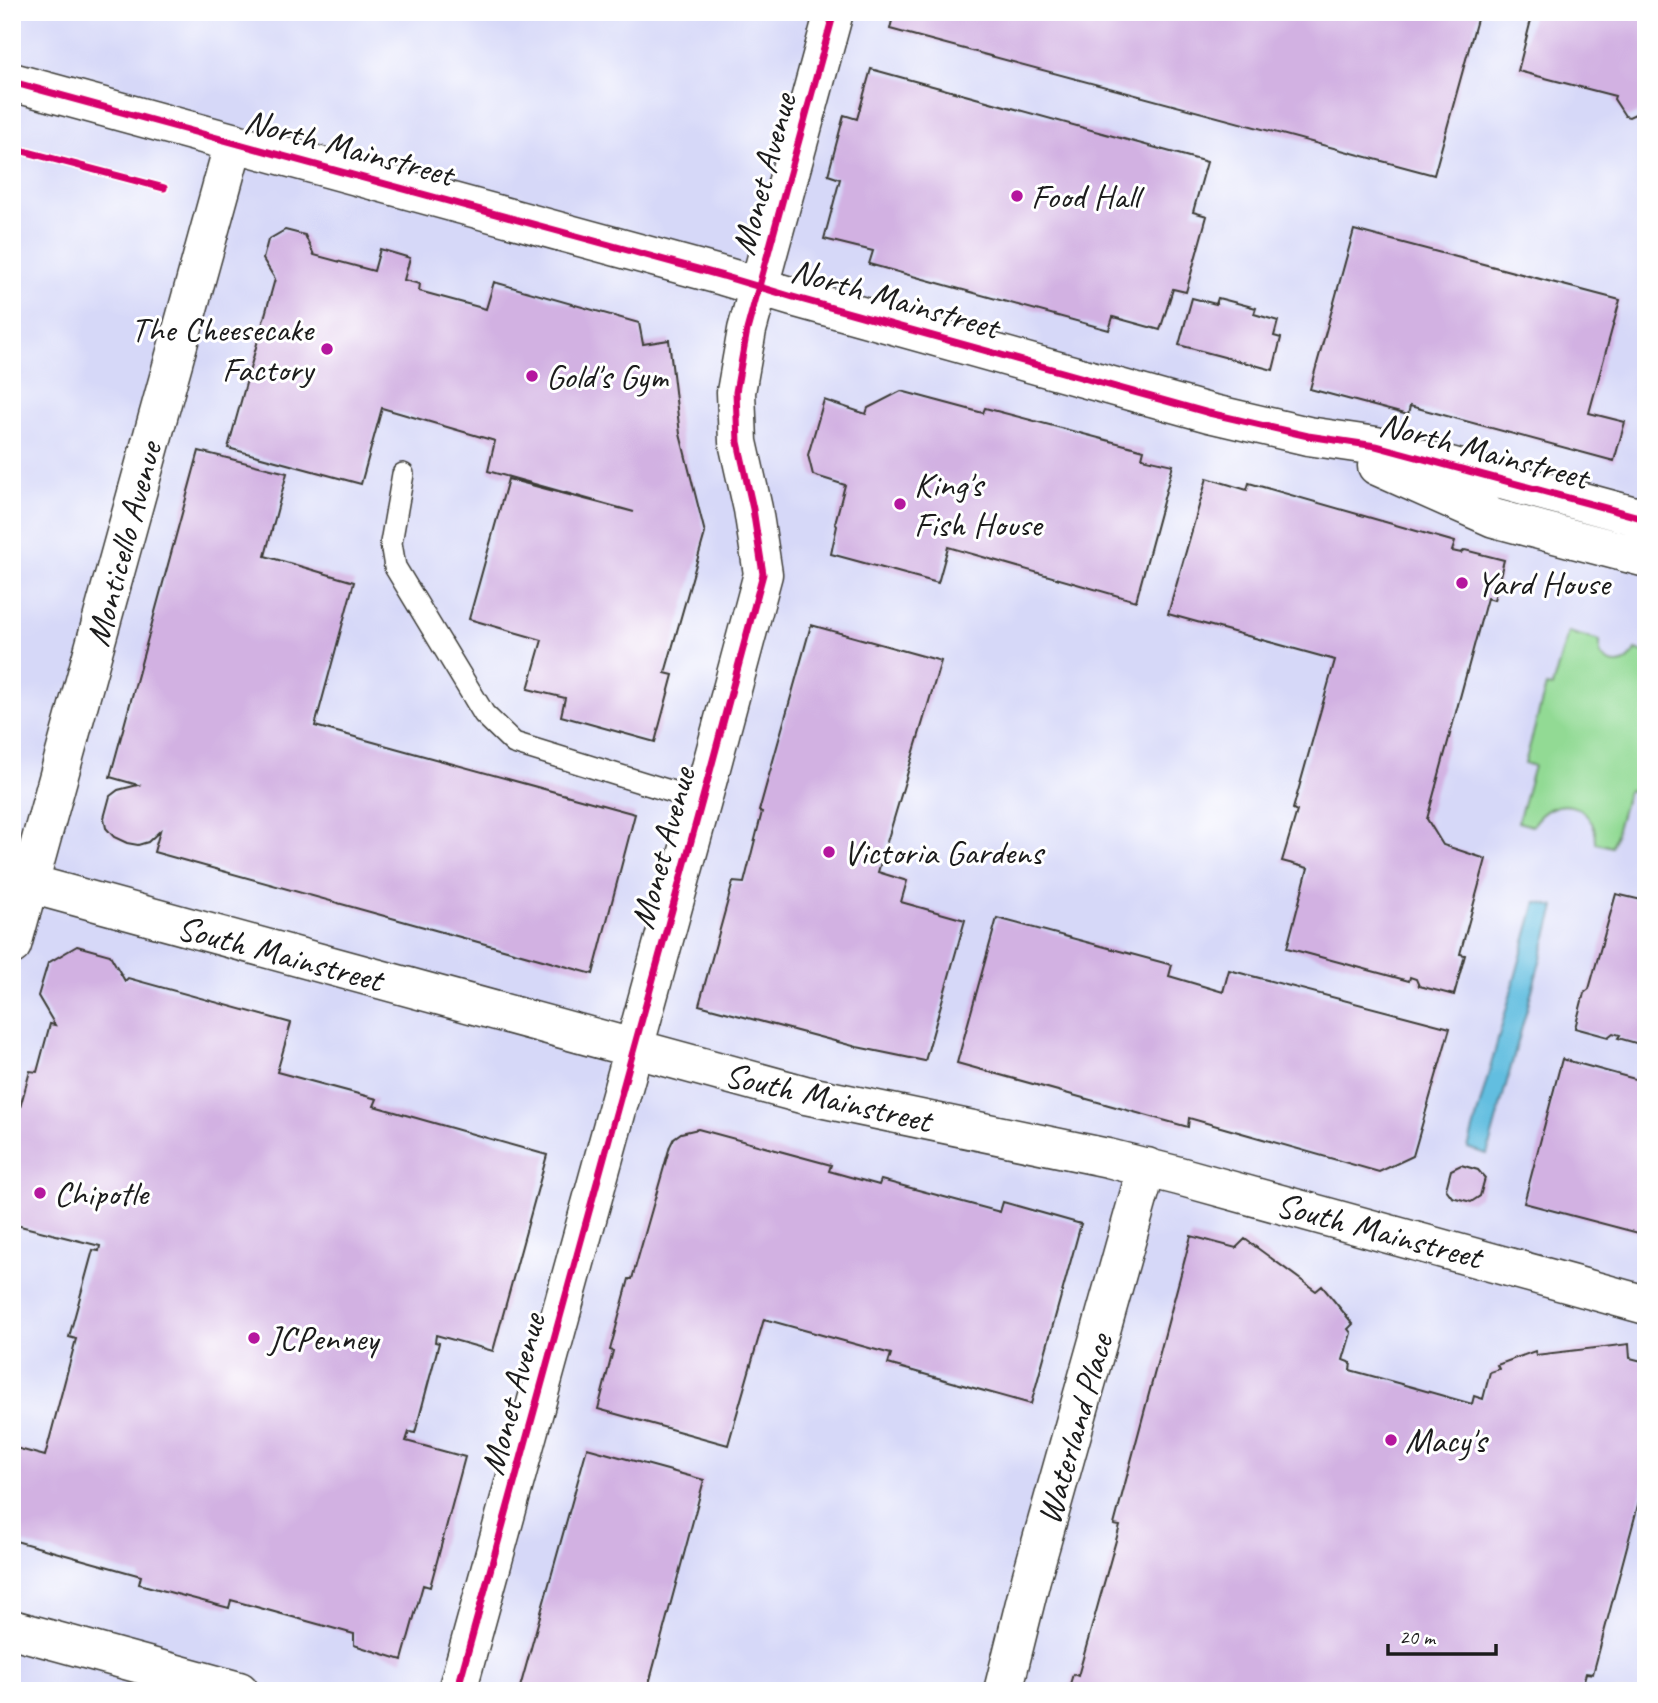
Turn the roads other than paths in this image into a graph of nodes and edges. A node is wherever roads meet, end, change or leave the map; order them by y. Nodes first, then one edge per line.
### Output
1 (834, 12) edge
2 (12, 82) edge
3 (234, 142) junction
4 (760, 287) junction
5 (1308, 436) junction
6 (403, 474) dead end
7 (1646, 519) edge
8 (1646, 558) edge
9 (702, 801) junction
10 (21, 882) edge
11 (12, 945) edge
12 (634, 1049) junction
13 (1147, 1167) junction
14 (1646, 1305) edge
15 (12, 1629) edge
16 (239, 1691) edge
17 (457, 1691) edge
18 (1003, 1691) edge

1 - 4 street, Monet Avenue
2 - 3 street, North Mainstreet
3 - 4 street, North Mainstreet
3 - 10 street, Monticello Avenue
4 - 5 street, North Mainstreet
4 - 9 street, Monet Avenue
5 - 7 street, North Mainstreet
5 - 8 street, North Mainstreet
6 - 9 lane
9 - 12 street, Monet Avenue
10 - 11 street, Monticello Avenue
10 - 12 street, South Mainstreet
12 - 13 street, South Mainstreet
12 - 17 street, Monet Avenue
13 - 14 street, South Mainstreet
13 - 18 street, Waterland Place
15 - 16 street

